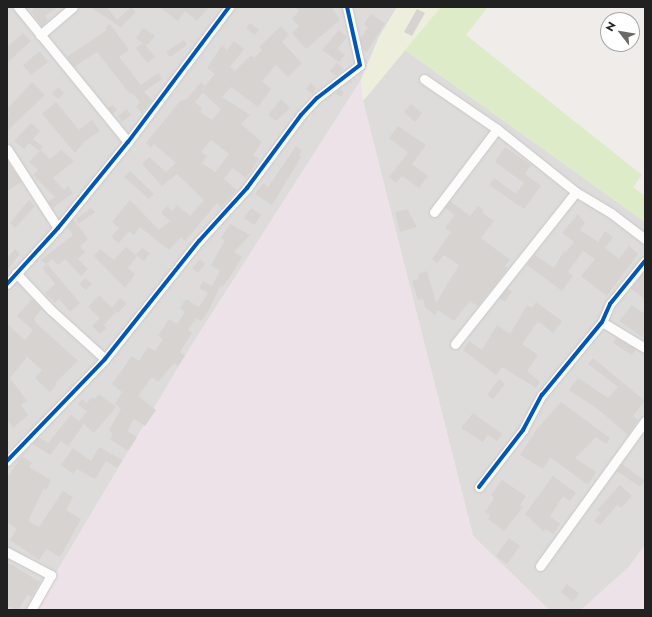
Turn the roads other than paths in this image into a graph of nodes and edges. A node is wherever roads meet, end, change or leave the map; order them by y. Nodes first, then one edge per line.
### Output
1 (18, 7) edge
2 (73, 7) edge
3 (229, 7) edge
4 (347, 7) edge
5 (40, 35) junction
6 (424, 79) dead end
7 (496, 129) junction
8 (128, 142) junction
9 (7, 149) edge
10 (576, 192) junction
11 (434, 212) dead end
12 (58, 228) junction
13 (645, 239) edge
14 (645, 260) edge
15 (16, 273) junction
16 (7, 284) edge
17 (602, 322) junction
18 (455, 344) dead end
19 (645, 348) edge
20 (105, 358) junction
21 (645, 421) edge
22 (7, 461) edge
23 (479, 487) dead end
24 (7, 552) edge
25 (540, 566) dead end
26 (31, 610) edge

1 - 5 street
2 - 5 street
3 - 8 street
4 - 20 street
5 - 8 street
6 - 7 street
7 - 10 street
7 - 11 street
8 - 12 street
9 - 12 street
10 - 13 street
10 - 18 street
12 - 15 street
14 - 17 street
15 - 16 street
15 - 20 street
17 - 19 street
17 - 23 street
20 - 22 street
21 - 25 street
24 - 26 street

